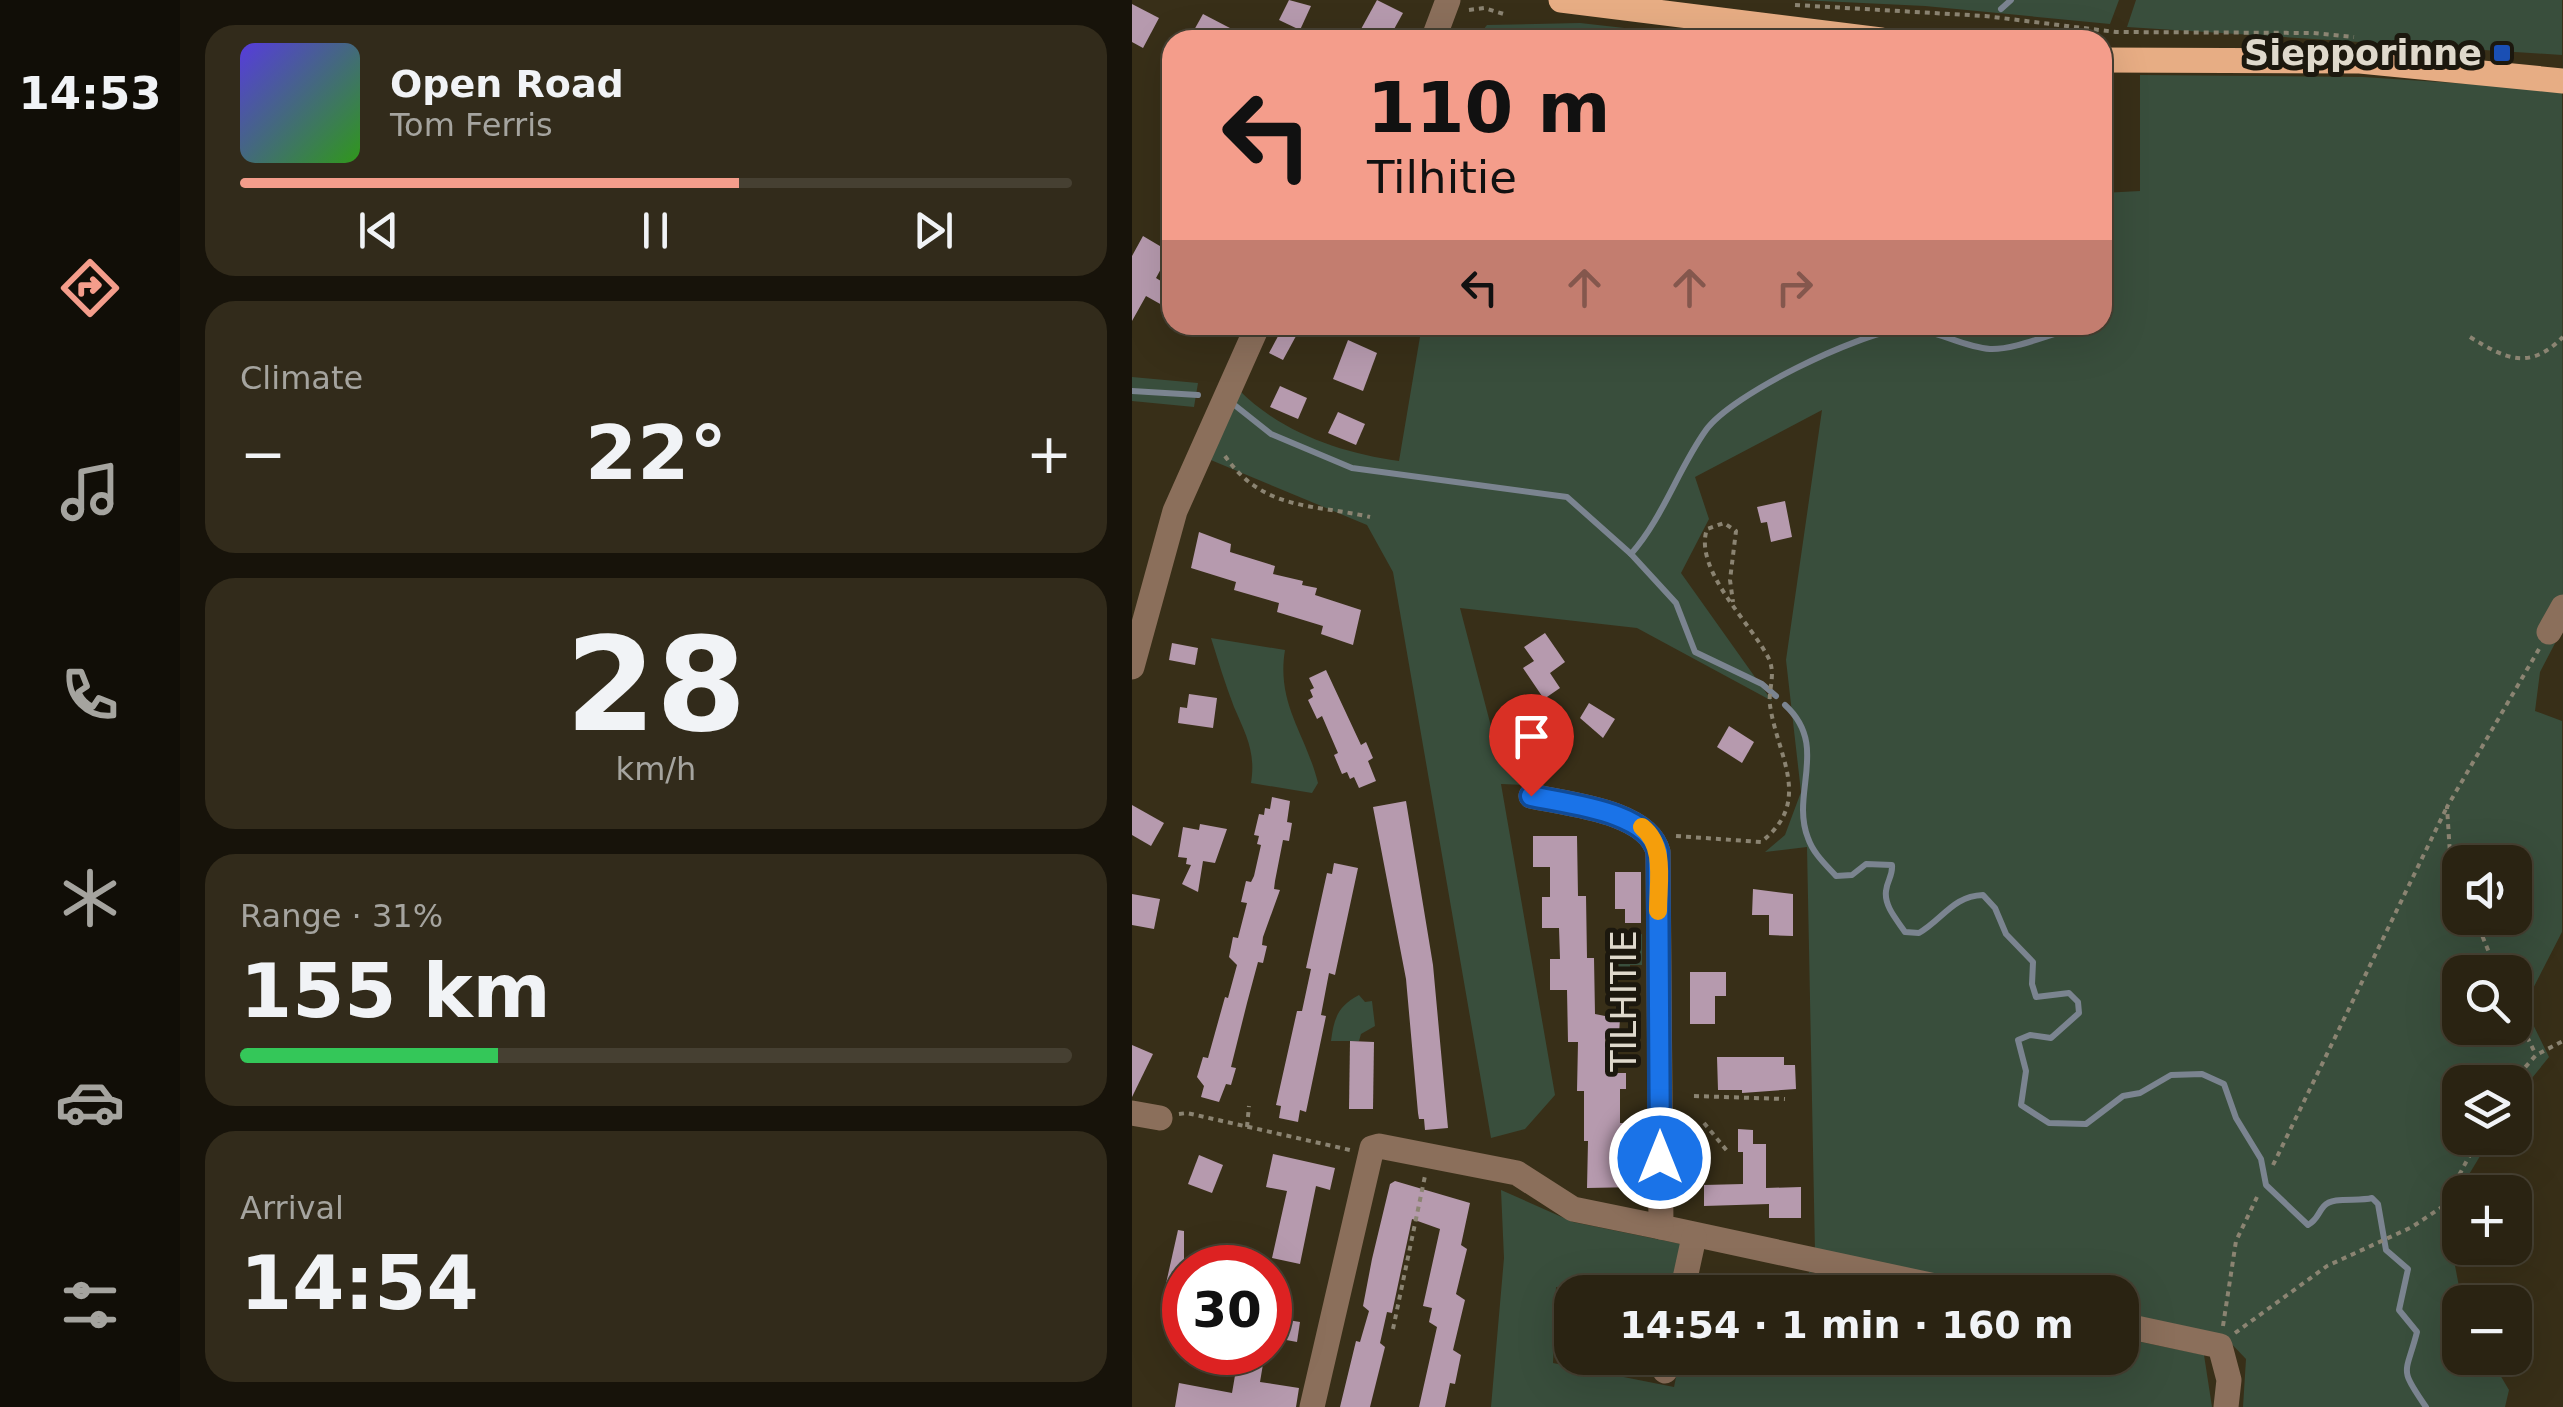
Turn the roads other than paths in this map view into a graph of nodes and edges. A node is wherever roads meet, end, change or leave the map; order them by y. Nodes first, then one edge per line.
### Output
1 (1560, 0) edge
2 (1447, 6) edge
3 (1437, 30) edge
4 (1801, 30) edge
5 (2112, 60) edge
6 (2562, 81) edge
7 (1254, 335) edge
8 (2562, 607) edge
9 (2549, 632) road end
10 (1132, 667) edge
11 (1531, 796) dead end
12 (1132, 1113) edge
13 (1160, 1118) road end
14 (1661, 1227) junction
15 (1694, 1236) junction
16 (1686, 1275) edge
17 (1881, 1275) edge
18 (2139, 1329) edge
19 (1312, 1407) edge
20 (2226, 1407) edge

1 - 4 main road
2 - 3 street
5 - 6 main road
7 - 10 street
8 - 9 street
11 - 14 street, TILHITIE
12 - 13 street
14 - 15 street
14 - 19 street
15 - 16 street
15 - 17 street
18 - 20 street

